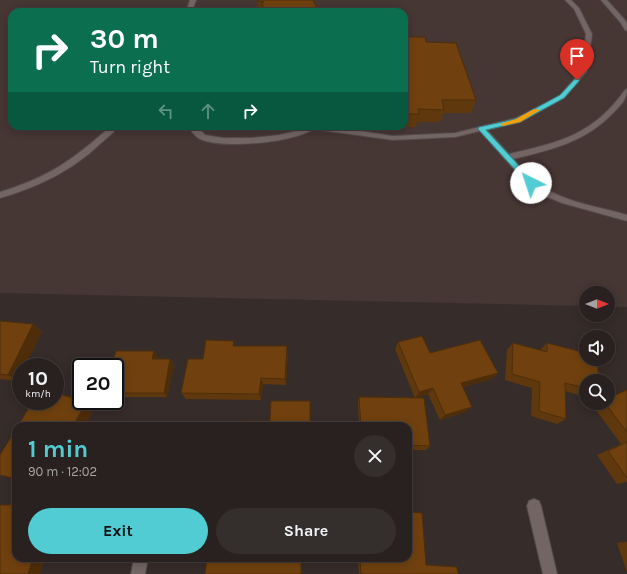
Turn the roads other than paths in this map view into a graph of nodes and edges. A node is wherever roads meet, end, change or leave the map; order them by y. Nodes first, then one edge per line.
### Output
1 (568, 0) edge
2 (604, 0) edge
3 (627, 29) edge
4 (627, 91) edge
5 (482, 129) junction
6 (110, 130) edge
7 (195, 130) edge
8 (305, 130) edge
9 (338, 130) edge
10 (509, 157) junction
11 (0, 195) edge
12 (627, 218) edge
13 (534, 506) dead end
14 (140, 562) edge
15 (138, 574) edge
16 (550, 574) edge

1 - 5 street
2 - 3 street
4 - 10 street
5 - 9 street
5 - 10 street
6 - 11 street
7 - 8 street
10 - 12 street
13 - 16 street
14 - 15 street

